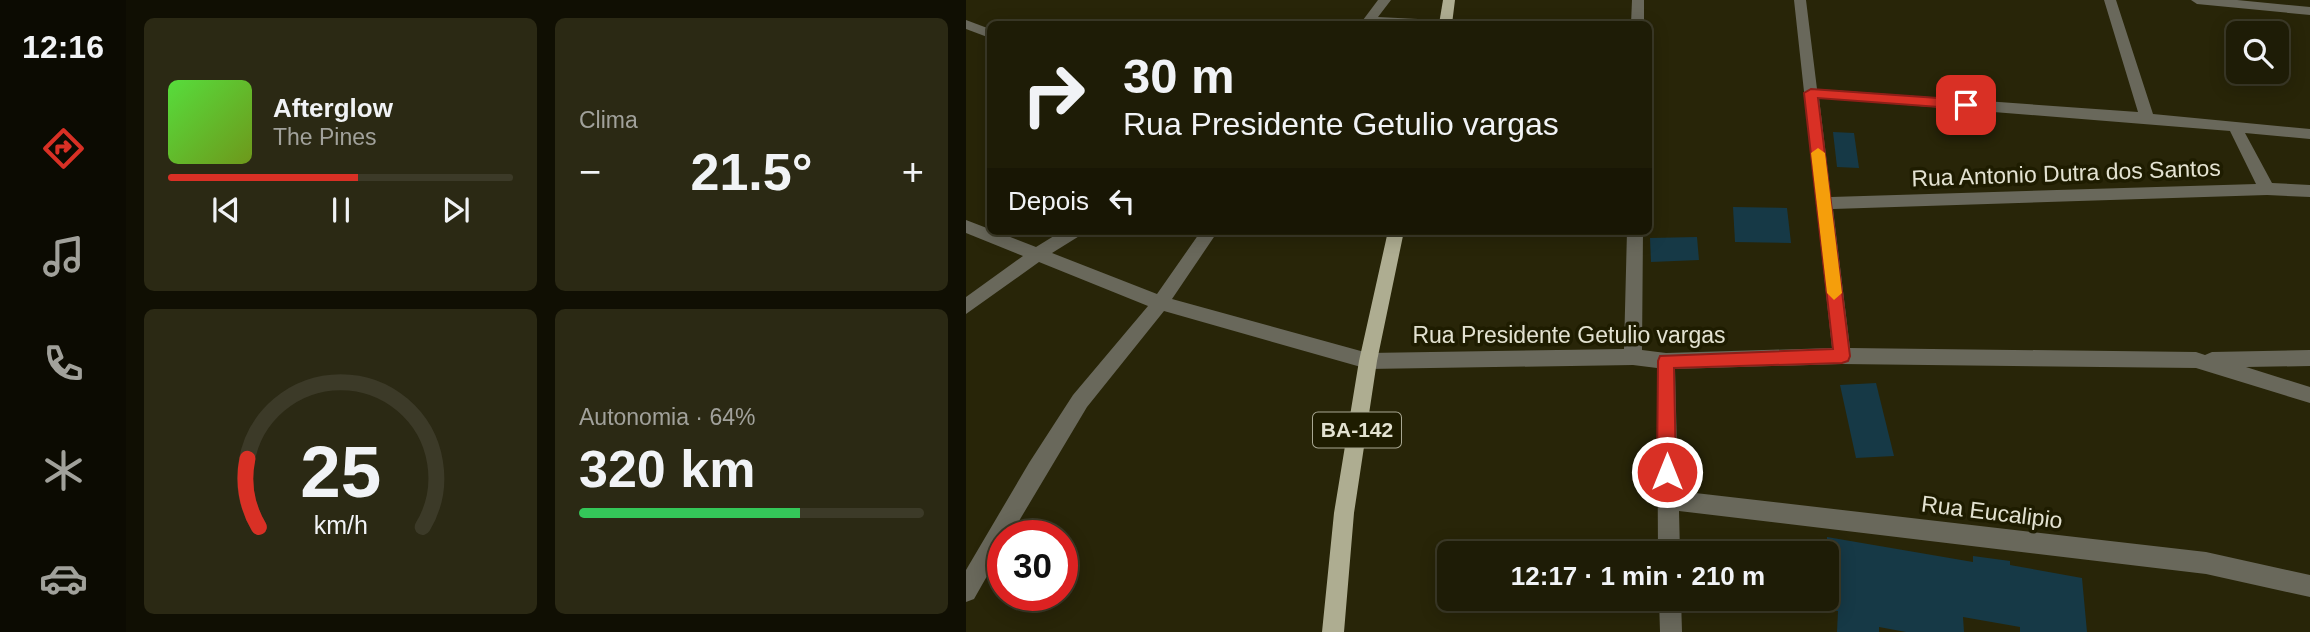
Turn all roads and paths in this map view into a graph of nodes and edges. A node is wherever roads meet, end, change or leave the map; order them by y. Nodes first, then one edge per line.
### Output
1 (1385, 0) edge
2 (1449, 0) edge
3 (1638, 0) edge
4 (1800, 0) edge
5 (2110, 0) edge
6 (2197, 0) edge
7 (2310, 11) edge
8 (1369, 21) edge
9 (1446, 21) edge
10 (1638, 21) edge
11 (966, 24) edge
12 (987, 33) edge
13 (1811, 93) junction
14 (2147, 118) junction
15 (2235, 127) junction
16 (2310, 134) edge
17 (2267, 190) junction
18 (2310, 191) edge
19 (1824, 203) junction
20 (966, 226) edge
21 (987, 235) edge
22 (988, 235) edge
23 (1068, 235) edge
24 (1207, 235) edge
25 (1395, 235) edge
26 (1635, 235) edge
27 (1036, 255) junction
28 (1160, 303) junction
29 (966, 307) edge
30 (1842, 356) junction
31 (1633, 357) junction
32 (2310, 358) edge
33 (1368, 360) junction
34 (2196, 360) junction
35 (1666, 361) junction
36 (2310, 395) edge
37 (1667, 500) junction
38 (1668, 541) edge
39 (2310, 586) edge
40 (966, 591) edge
41 (1670, 611) edge
42 (1333, 632) edge
43 (1671, 632) edge

1 - 8 street
2 - 9 main road
3 - 10 street
4 - 13 street
5 - 14 street
6 - 7 street
11 - 12 street
13 - 14 street, Rua Antonio Dutra dos Santos
13 - 19 street
14 - 15 street, Rua Antonio Dutra dos Santos
15 - 16 street, Rua Antonio Dutra dos Santos
15 - 17 street
17 - 18 street, Rua Antonio Dutra dos Santos
17 - 19 street, Rua Antonio Dutra dos Santos
19 - 30 street
20 - 21 street, Rua Presidente Getulio vargas
22 - 27 street, Rua Presidente Getulio vargas
23 - 27 street
24 - 28 street
25 - 33 main road, BA-142
26 - 31 street
27 - 28 street, Rua Presidente Getulio vargas
27 - 29 street
28 - 33 street, Rua Presidente Getulio vargas
28 - 40 street
30 - 34 street, Rua Presidente Getulio vargas
30 - 35 street, Rua Presidente Getulio vargas
31 - 33 street, Rua Presidente Getulio vargas
31 - 35 street, Rua Presidente Getulio vargas
32 - 34 street, Rua Presidente Getulio vargas
33 - 42 main road, BA-142
34 - 36 street, Rua Presidente Getulio vargas
35 - 37 street
37 - 38 street
37 - 39 street, Rua Eucalipio
41 - 43 street

